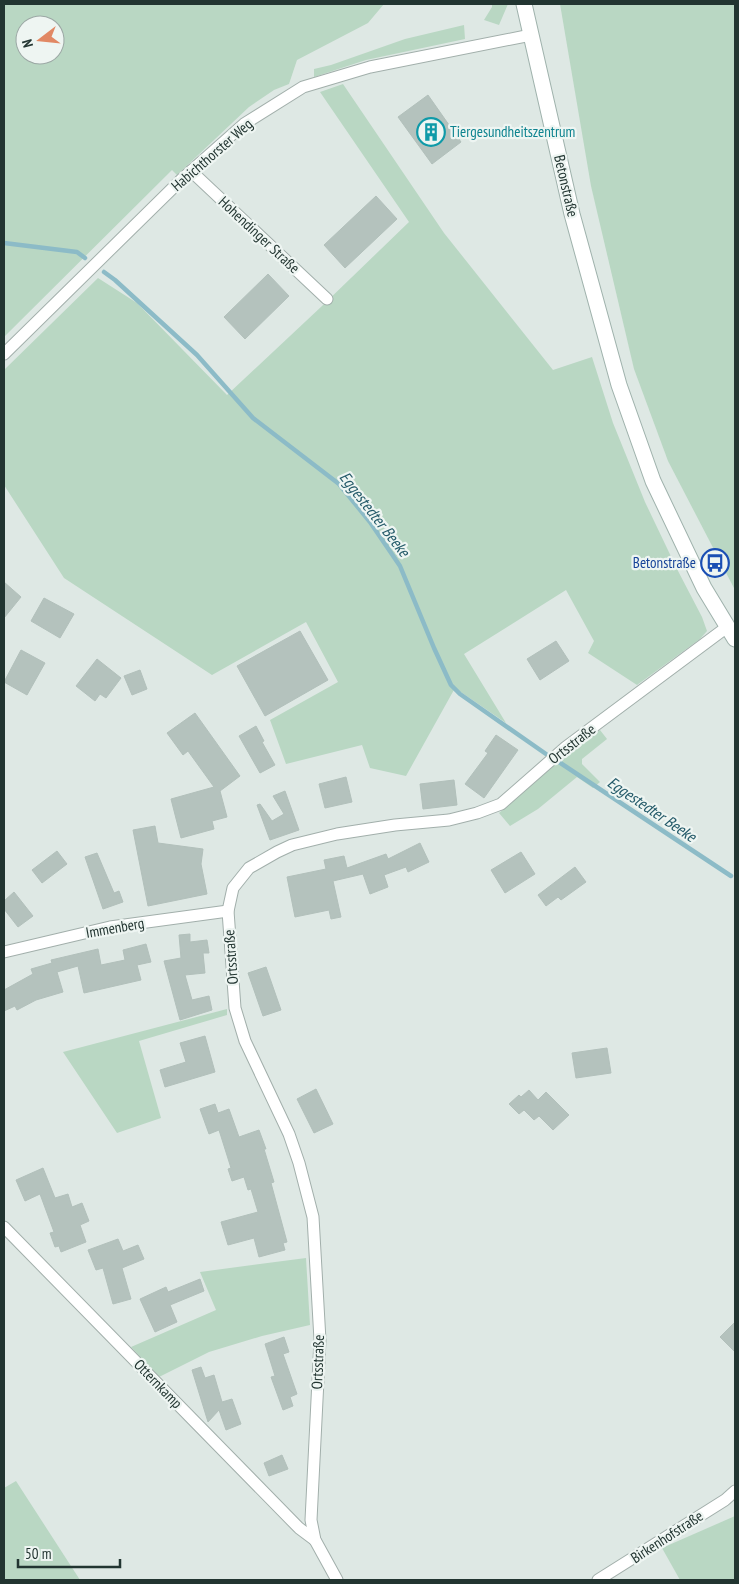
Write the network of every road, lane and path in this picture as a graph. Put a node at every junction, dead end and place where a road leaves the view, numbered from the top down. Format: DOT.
graph roads {
  1 [pos="524,4"];
  2 [pos="531,35"];
  3 [pos="191,171"];
  4 [pos="327,299"];
  5 [pos="4,354"];
  6 [pos="727,626"];
  7 [pos="735,640"];
  8 [pos="228,910"];
  9 [pos="4,952"];
  10 [pos="4,1227"];
  11 [pos="735,1491"];
  12 [pos="315,1540"];
  13 [pos="337,1580"];
  14 [pos="598,1580"];
  1 -- 2 [label="main road, Betonstraße"];
  2 -- 3 [label="street, Habichthorster Weg"];
  2 -- 6 [label="main road, Betonstraße"];
  3 -- 4 [label="street, Hohendinger Straße"];
  3 -- 5 [label="street, Habichthorster Weg"];
  6 -- 7 [label="main road, Betonstraße"];
  6 -- 8 [label="street, Ortsstraße"];
  8 -- 9 [label="street, Immenberg"];
  8 -- 12 [label="street, Ortsstraße"];
  10 -- 12 [label="street, Otternkamp"];
  11 -- 14 [label="street, Birkenhofstraße"];
  12 -- 13 [label="street, Ortsstraße"];
}
